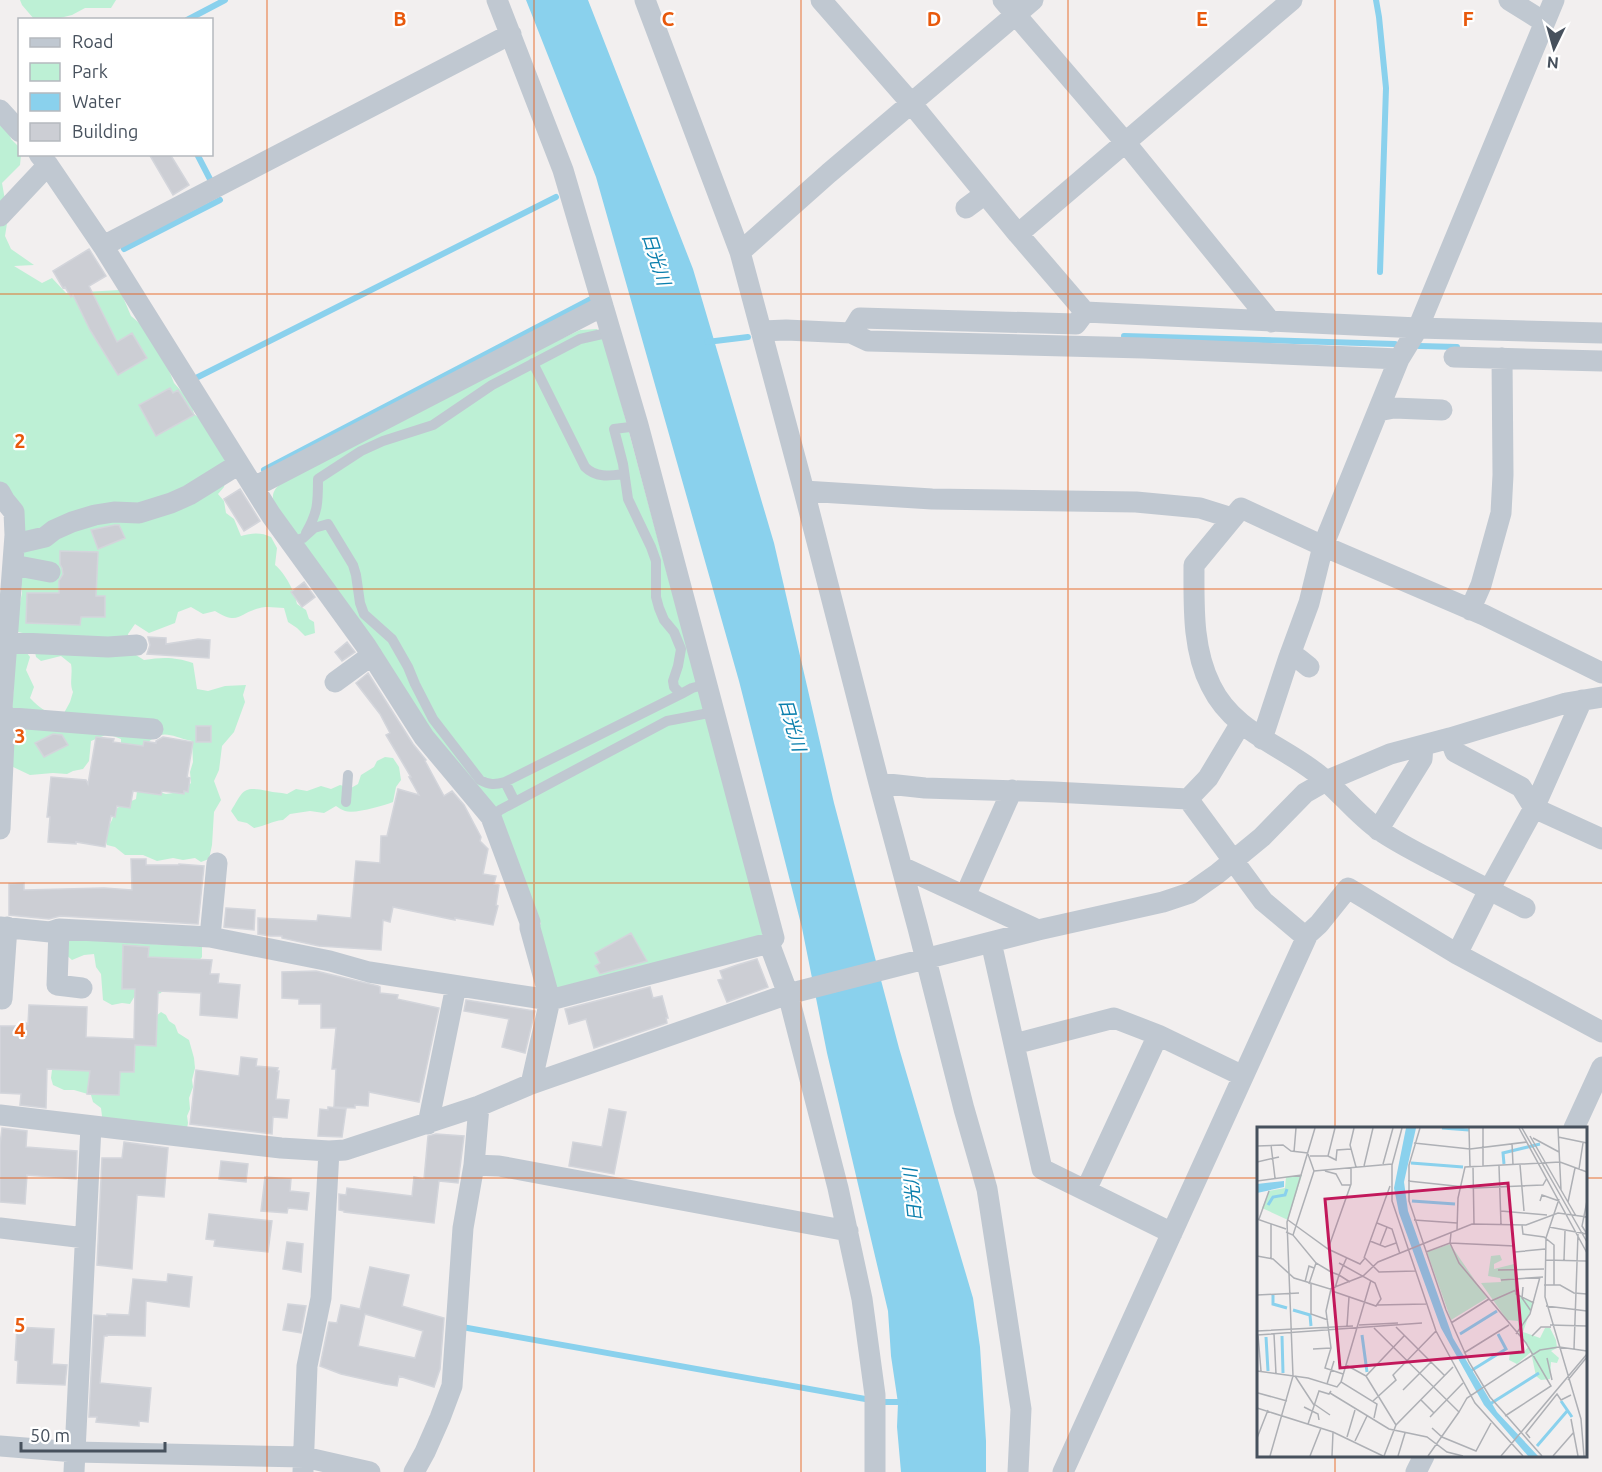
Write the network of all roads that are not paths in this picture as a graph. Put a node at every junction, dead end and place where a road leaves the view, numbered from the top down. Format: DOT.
graph roads {
  1 [pos="497,0"];
  2 [pos="645,0"];
  3 [pos="821,0"];
  4 [pos="1033,0"];
  5 [pos="1292,0"];
  6 [pos="1509,0"];
  7 [pos="1554,0"];
  8 [pos="1009,7"];
  9 [pos="1544,22"];
  10 [pos="511,34"];
  11 [pos="911,103"];
  12 [pos="0,110"];
  13 [pos="18,130"];
  14 [pos="1125,142"];
  15 [pos="43,160"];
  16 [pos="985,194"];
  17 [pos="966,208"];
  18 [pos="0,216"];
  19 [pos="1018,234"];
  20 [pos="103,246"];
  21 [pos="740,252"];
  22 [pos="603,306"];
  23 [pos="1085,312"];
  24 [pos="1271,321"];
  25 [pos="1418,328"];
  26 [pos="760,330"];
  27 [pos="611,332"];
  28 [pos="851,333"];
  29 [pos="1602,333"];
  30 [pos="1454,357"];
  31 [pos="1502,358"];
  32 [pos="1399,359"];
  33 [pos="1602,361"];
  34 [pos="533,363"];
  35 [pos="504,367"];
  36 [pos="1442,410"];
  37 [pos="1378,411"];
  38 [pos="638,426"];
  39 [pos="239,464"];
  40 [pos="624,474"];
  41 [pos="254,487"];
  42 [pos="804,491"];
  43 [pos="0,492"];
  44 [pos="1232,518"];
  45 [pos="297,540"];
  46 [pos="15,543"];
  47 [pos="1323,546"];
  48 [pos="13,565"];
  49 [pos="50,572"];
  50 [pos="1470,610"];
  51 [pos="4,642"];
  52 [pos="137,645"];
  53 [pos="1290,654"];
  54 [pos="372,655"];
  55 [pos="1309,667"];
  56 [pos="1602,673"];
  57 [pos="335,682"];
  58 [pos="706,684"];
  59 [pos="681,693"];
  60 [pos="1592,699"];
  61 [pos="714,712"];
  62 [pos="3,718"];
  63 [pos="1241,723"];
  64 [pos="153,729"];
  65 [pos="1449,738"];
  66 [pos="1262,739"];
  67 [pos="585,742"];
  68 [pos="1423,745"];
  69 [pos="594,760"];
  70 [pos="348,775"];
  71 [pos="1326,781"];
  72 [pos="505,782"];
  73 [pos="879,783"];
  74 [pos="1012,790"];
  75 [pos="1188,800"];
  76 [pos="346,801"];
  77 [pos="515,802"];
  78 [pos="1534,808"];
  79 [pos="491,818"];
  80 [pos="0,829"];
  81 [pos="1378,830"];
  82 [pos="1602,839"];
  83 [pos="1233,861"];
  84 [pos="217,863"];
  85 [pos="902,867"];
  86 [pos="1489,890"];
  87 [pos="965,896"];
  88 [pos="1524,908"];
  89 [pos="3,927"];
  90 [pos="59,929"];
  91 [pos="1038,930"];
  92 [pos="1308,934"];
  93 [pos="210,937"];
  94 [pos="991,942"];
  95 [pos="769,943"];
  96 [pos="1457,954"];
  97 [pos="926,959"];
  98 [pos="456,986"];
  99 [pos="82,988"];
  100 [pos="788,994"];
  101 [pos="2,999"];
  102 [pos="550,1000"];
  103 [pos="1602,1032"];
  104 [pos="1158,1035"];
  105 [pos="1014,1044"];
  106 [pos="1602,1067"];
  107 [pos="1243,1076"];
  108 [pos="531,1084"];
  109 [pos="479,1106"];
  110 [pos="0,1114"];
  111 [pos="428,1124"];
  112 [pos="91,1126"];
  113 [pos="1574,1127"];
  114 [pos="329,1151"];
  115 [pos="474,1165"];
  116 [pos="1086,1190"];
  117 [pos="0,1228"];
  118 [pos="848,1231"];
  119 [pos="1172,1233"];
  120 [pos="85,1238"];
  121 [pos="0,1446"];
  122 [pos="1423,1457"];
  123 [pos="74,1462"];
  124 [pos="304,1464"];
  125 [pos="370,1472"];
  126 [pos="414,1472"];
  127 [pos="875,1472"];
  128 [pos="1018,1472"];
  129 [pos="1063,1472"];
  130 [pos="1416,1472"];
  1 -- 10 [label="street"];
  2 -- 21 [label="street"];
  3 -- 11 [label="street"];
  4 -- 8 [label="street"];
  5 -- 14 [label="street"];
  6 -- 9 [label="street"];
  7 -- 9 [label="street"];
  8 -- 11 [label="street"];
  8 -- 14 [label="street"];
  9 -- 25 [label="street"];
  10 -- 20 [label="street"];
  10 -- 22 [label="street"];
  11 -- 16 [label="street"];
  11 -- 21 [label="street"];
  12 -- 13 [label="street"];
  14 -- 19 [label="street"];
  14 -- 24 [label="street"];
  15 -- 18 [label="street"];
  15 -- 20 [label="street"];
  16 -- 17 [label="street"];
  16 -- 19 [label="street"];
  19 -- 23 [label="street"];
  20 -- 39 [label="street"];
  21 -- 26 [label="street"];
  22 -- 27 [label="street"];
  22 -- 35 [label="street"];
  23 -- 24 [label="street"];
  23 -- 28 [label="street"];
  24 -- 25 [label="street"];
  25 -- 29 [label="street"];
  25 -- 32 [label="street"];
  26 -- 28 [label="street"];
  26 -- 42 [label="street"];
  27 -- 34 [label="lane"];
  27 -- 38 [label="street"];
  28 -- 32 [label="street"];
  30 -- 31 [label="street"];
  31 -- 33 [label="street"];
  31 -- 50 [label="street"];
  32 -- 37 [label="street"];
  34 -- 35 [label="lane"];
  34 -- 40 [label="lane"];
  35 -- 41 [label="street"];
  35 -- 45 [label="lane"];
  36 -- 37 [label="street"];
  37 -- 47 [label="street"];
  38 -- 40 [label="lane"];
  38 -- 58 [label="street"];
  39 -- 41 [label="street"];
  39 -- 46 [label="street"];
  40 -- 59 [label="lane"];
  41 -- 45 [label="street"];
  42 -- 44 [label="street"];
  42 -- 73 [label="street"];
  43 -- 46 [label="street"];
  44 -- 47 [label="street"];
  44 -- 63 [label="street"];
  45 -- 54 [label="street"];
  45 -- 72 [label="lane"];
  46 -- 48 [label="street"];
  47 -- 50 [label="street"];
  47 -- 53 [label="street"];
  48 -- 49 [label="street"];
  48 -- 51 [label="street"];
  50 -- 56 [label="street"];
  51 -- 52 [label="street"];
  51 -- 62 [label="street"];
  53 -- 55 [label="street"];
  53 -- 66 [label="street"];
  54 -- 57 [label="street"];
  54 -- 79 [label="street"];
  58 -- 59 [label="lane"];
  58 -- 61 [label="street"];
  59 -- 67 [label="lane"];
  60 -- 65 [label="street"];
  60 -- 78 [label="street"];
  61 -- 69 [label="lane"];
  61 -- 95 [label="street"];
  62 -- 64 [label="street"];
  62 -- 80 [label="street"];
  63 -- 66 [label="street"];
  63 -- 75 [label="street"];
  65 -- 68 [label="street"];
  65 -- 78 [label="street"];
  66 -- 71 [label="street"];
  67 -- 69 [label="lane"];
  67 -- 72 [label="lane"];
  68 -- 71 [label="street"];
  68 -- 81 [label="street"];
  69 -- 77 [label="lane"];
  70 -- 76 [label="lane"];
  71 -- 81 [label="street"];
  71 -- 83 [label="street"];
  72 -- 77 [label="lane"];
  73 -- 74 [label="street"];
  73 -- 85 [label="street"];
  74 -- 75 [label="street"];
  74 -- 87 [label="street"];
  75 -- 83 [label="street"];
  77 -- 79 [label="lane"];
  78 -- 82 [label="street"];
  78 -- 86 [label="street"];
  79 -- 102 [label="street"];
  81 -- 86 [label="street"];
  83 -- 91 [label="street"];
  83 -- 92 [label="street"];
  84 -- 93 [label="street"];
  85 -- 87 [label="street"];
  85 -- 97 [label="street"];
  86 -- 88 [label="street"];
  86 -- 96 [label="street"];
  87 -- 91 [label="street"];
  89 -- 90 [label="street"];
  89 -- 101 [label="street"];
  90 -- 93 [label="street"];
  90 -- 99 [label="street"];
  91 -- 94 [label="street"];
  92 -- 96 [label="street"];
  92 -- 107 [label="street"];
  93 -- 98 [label="street"];
  94 -- 97 [label="street"];
  94 -- 105 [label="street"];
  95 -- 100 [label="street"];
  95 -- 102 [label="street"];
  96 -- 103 [label="street"];
  97 -- 100 [label="street"];
  97 -- 128 [label="street"];
  98 -- 102 [label="street"];
  98 -- 111 [label="street"];
  100 -- 108 [label="street"];
  100 -- 118 [label="street"];
  102 -- 108 [label="street"];
  104 -- 105 [label="street"];
  104 -- 107 [label="street"];
  104 -- 116 [label="street"];
  105 -- 116 [label="street"];
  106 -- 113 [label="street"];
  107 -- 119 [label="street"];
  108 -- 109 [label="street"];
  109 -- 111 [label="street"];
  109 -- 115 [label="street"];
  110 -- 112 [label="street"];
  111 -- 114 [label="street"];
  112 -- 114 [label="street"];
  112 -- 120 [label="street"];
  114 -- 124 [label="street"];
  115 -- 118 [label="street"];
  115 -- 126 [label="street"];
  116 -- 119 [label="street"];
  117 -- 120 [label="street"];
  118 -- 127 [label="street"];
  119 -- 129 [label="street"];
  120 -- 123 [label="street"];
  121 -- 123 [label="street"];
  122 -- 130 [label="street"];
  123 -- 124 [label="street"];
  124 -- 125 [label="street"];
}
